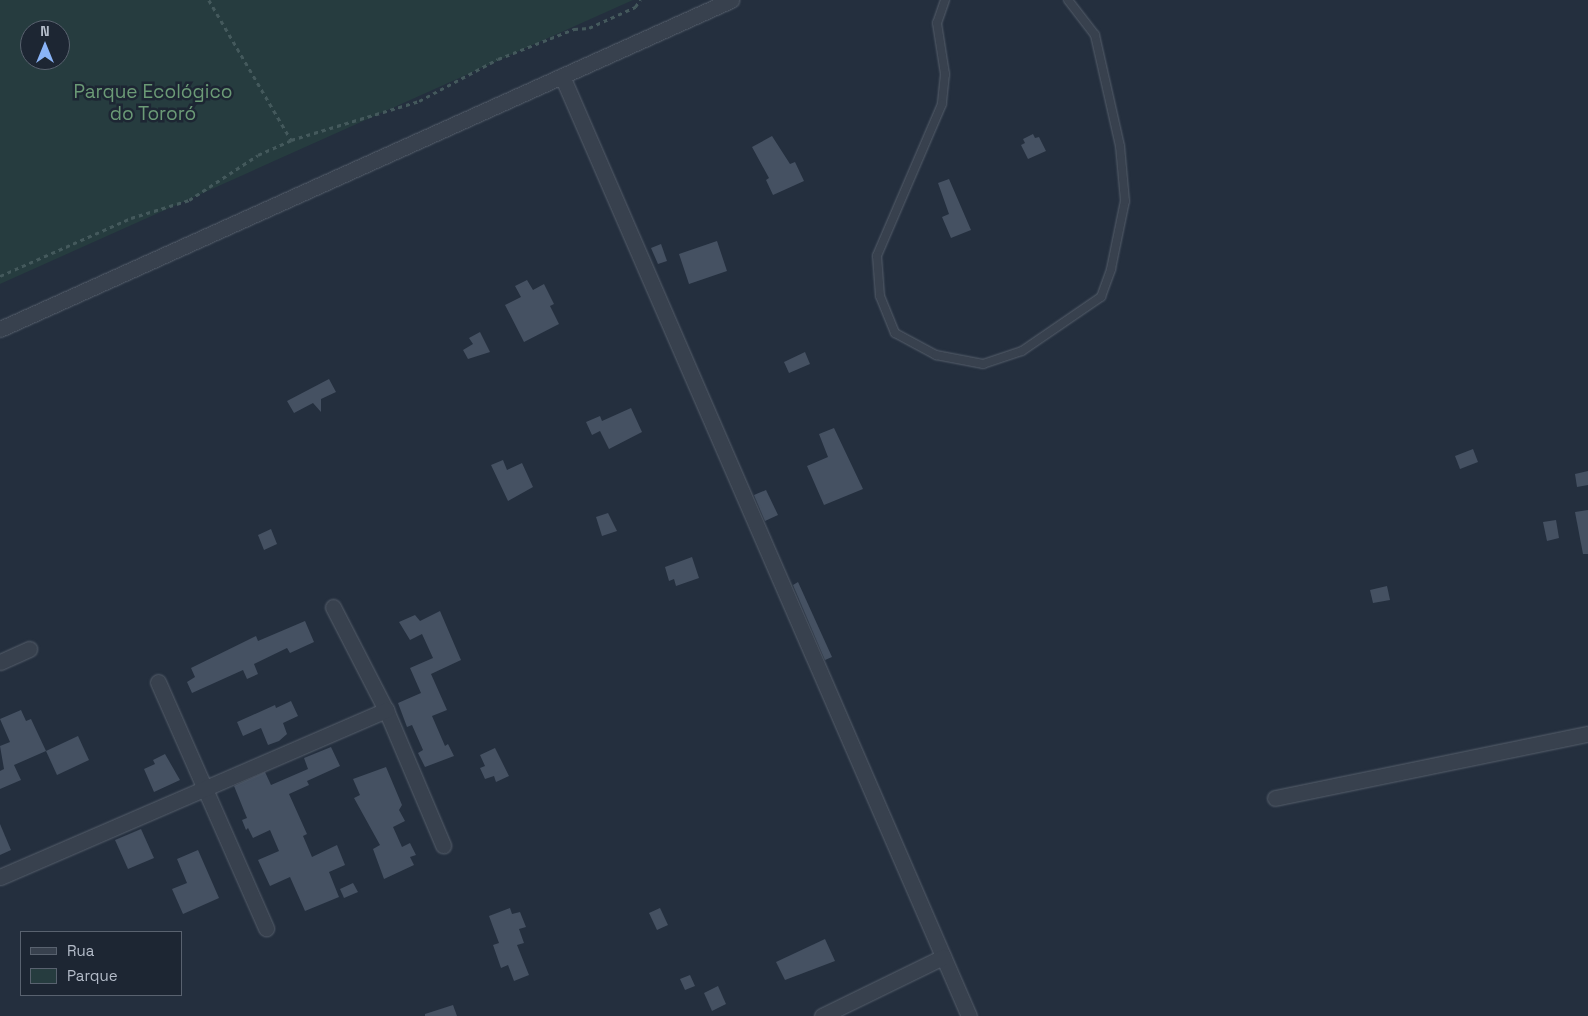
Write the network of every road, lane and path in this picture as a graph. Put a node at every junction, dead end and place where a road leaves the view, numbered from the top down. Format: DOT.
graph roads {
  1 [pos="209,0"];
  2 [pos="640,0"];
  3 [pos="732,0"];
  4 [pos="945,0"];
  5 [pos="1068,0"];
  6 [pos="562,76"];
  7 [pos="291,140"];
  8 [pos="0,276"];
  9 [pos="0,329"];
  10 [pos="333,607"];
  11 [pos="29,649"];
  12 [pos="0,662"];
  13 [pos="158,682"];
  14 [pos="386,710"];
  15 [pos="1588,734"];
  16 [pos="204,789"];
  17 [pos="1275,798"];
  18 [pos="442,845"];
  19 [pos="0,877"];
  20 [pos="266,928"];
  21 [pos="942,957"];
  22 [pos="822,1016"];
  23 [pos="969,1016"];
  1 -- 7 [label="path"];
  2 -- 7 [label="path"];
  3 -- 6 [label="street"];
  4 -- 5 [label="lane"];
  6 -- 9 [label="street"];
  6 -- 21 [label="street"];
  7 -- 8 [label="path"];
  10 -- 14 [label="street"];
  11 -- 12 [label="street"];
  13 -- 16 [label="street"];
  14 -- 16 [label="street"];
  14 -- 18 [label="street"];
  15 -- 17 [label="street"];
  16 -- 19 [label="street"];
  16 -- 20 [label="street"];
  21 -- 22 [label="street"];
  21 -- 23 [label="street"];
}
